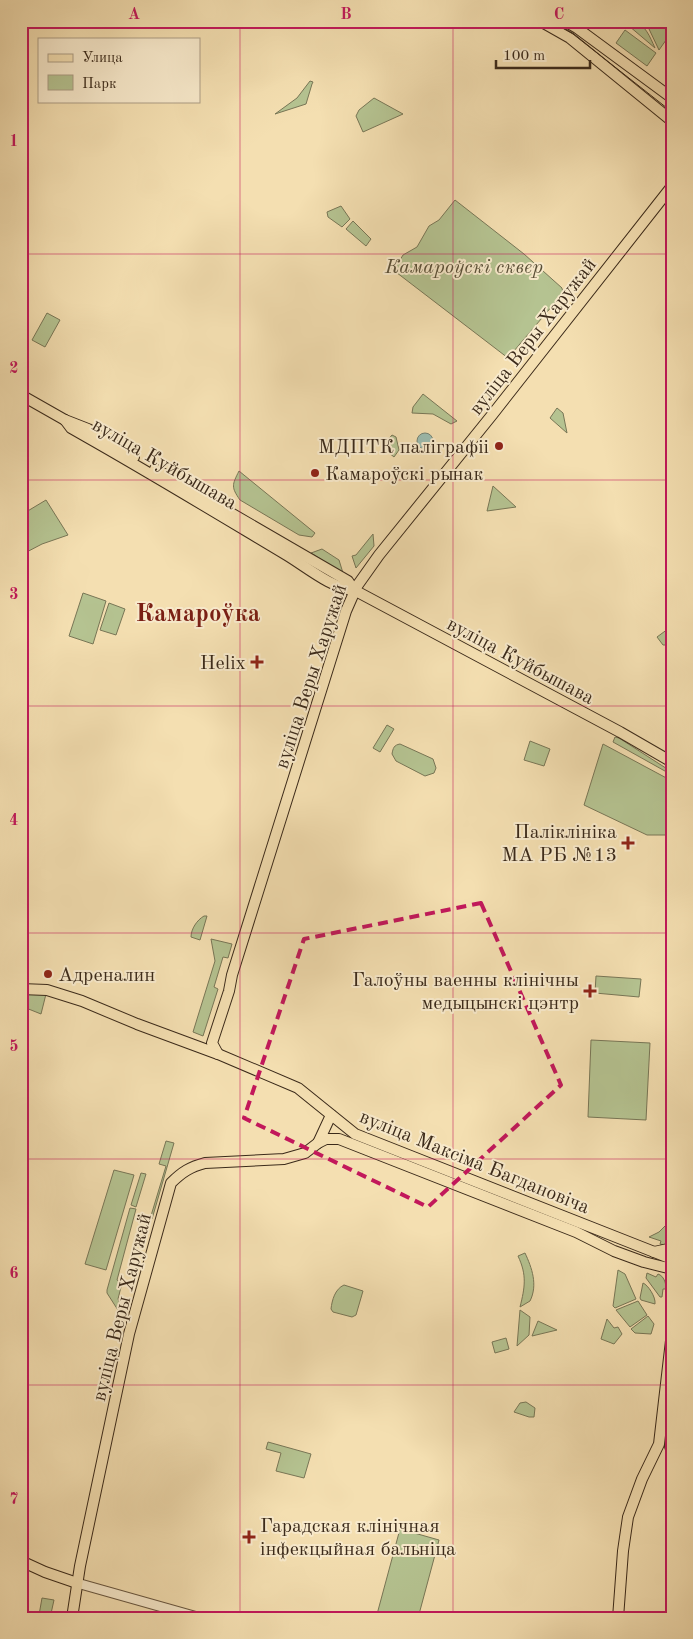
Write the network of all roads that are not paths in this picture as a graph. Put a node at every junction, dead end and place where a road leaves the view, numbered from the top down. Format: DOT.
graph roads {
  1 [pos="540,21"];
  2 [pos="566,21"];
  3 [pos="580,24"];
  4 [pos="570,38"];
  5 [pos="672,98"];
  6 [pos="672,122"];
  7 [pos="672,186"];
  8 [pos="21,395"];
  9 [pos="354,590"];
  10 [pos="672,762"];
  11 [pos="232,975"];
  12 [pos="21,989"];
  13 [pos="200,1047"];
  14 [pos="218,1054"];
  15 [pos="332,1115"];
  16 [pos="340,1139"];
  17 [pos="318,1143"];
  18 [pos="501,1192"];
  19 [pos="498,1203"];
  20 [pos="672,1245"];
  21 [pos="654,1252"];
  22 [pos="672,1259"];
  23 [pos="672,1269"];
  24 [pos="672,1332"];
  25 [pos="671,1435"];
  26 [pos="659,1440"];
  27 [pos="672,1452"];
  28 [pos="21,1561"];
  29 [pos="77,1583"];
  30 [pos="72,1618"];
  31 [pos="201,1618"];
  32 [pos="618,1618"];
  1 -- 4 [label="main road"];
  2 -- 3 [label="main road"];
  3 -- 4 [label="main road"];
  3 -- 5 [label="main road"];
  4 -- 6 [label="main road"];
  7 -- 9 [label="main road, вуліца Веры Харужай"];
  8 -- 9 [label="main road, вуліца Куйбышава"];
  9 -- 10 [label="main road, вуліца Куйбышава"];
  9 -- 11 [label="main road, вуліца Веры Харужай"];
  11 -- 13 [label="main road, вуліца Веры Харужай"];
  11 -- 14 [label="main road, вуліца Веры Харужай"];
  12 -- 13 [label="main road, вуліца Максіма Багдановіча"];
  13 -- 14 [label="main road, вуліца Максіма Багдановіча"];
  14 -- 15 [label="main road, вуліца Максіма Багдановіча"];
  15 -- 17 [label="main road"];
  15 -- 18 [label="main road, вуліца Максіма Багдановіча"];
  16 -- 17 [label="main road, вуліца Веры Харужай"];
  16 -- 19 [label="main road, вуліца Максіма Багдановіча"];
  17 -- 29 [label="main road, вуліца Веры Харужай"];
  18 -- 19 [label="main road"];
  18 -- 21 [label="main road, вуліца Максіма Багдановіча"];
  19 -- 23 [label="main road, вуліца Максіма Багдановіча"];
  20 -- 21 [label="main road"];
  21 -- 22 [label="main road, вуліца Максіма Багдановіча"];
  24 -- 26 [label="main road"];
  25 -- 26 [label="main road"];
  25 -- 27 [label="main road"];
  26 -- 32 [label="main road"];
  28 -- 29 [label="main road"];
  29 -- 30 [label="main road, вуліца Веры Харужай"];
  29 -- 31 [label="street"];
}
